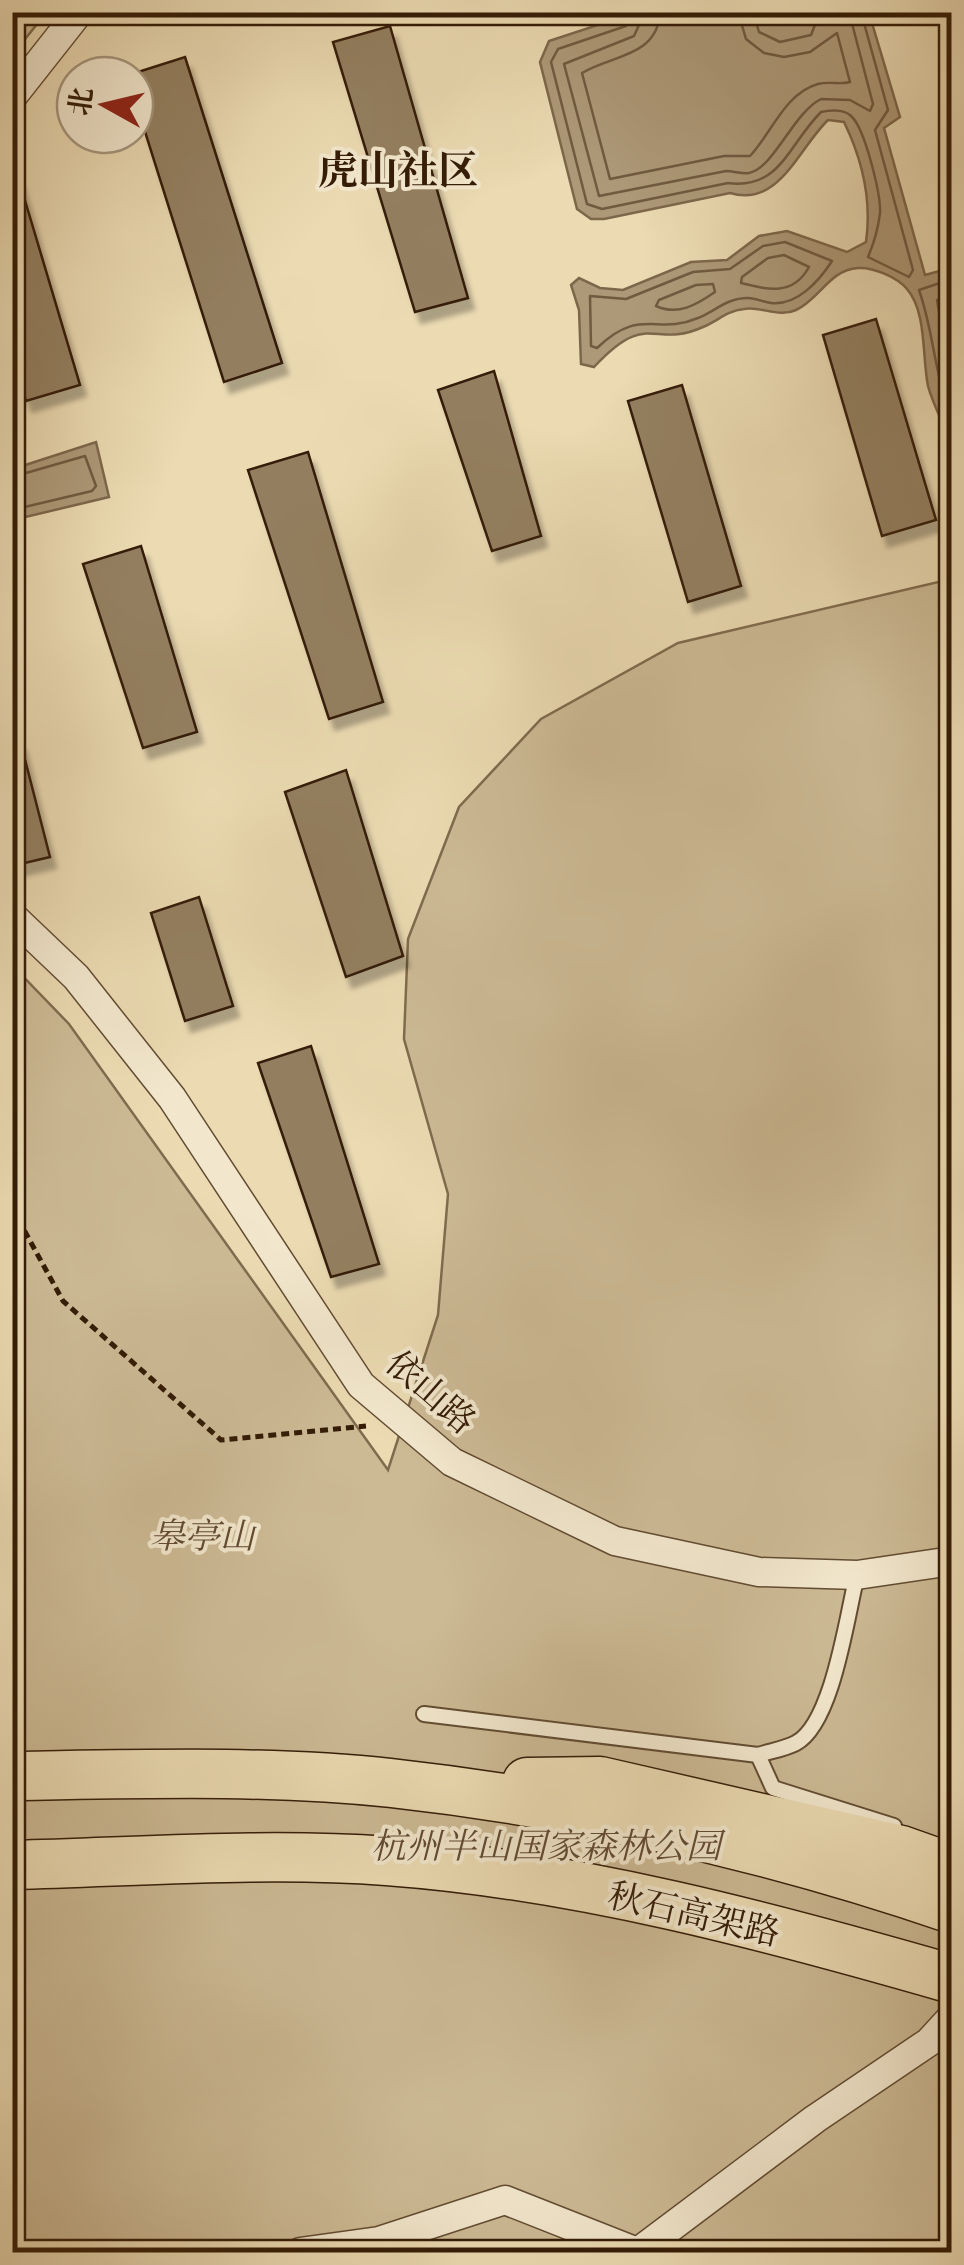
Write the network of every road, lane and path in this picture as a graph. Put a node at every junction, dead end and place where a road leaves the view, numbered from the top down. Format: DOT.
graph roads {
  1 [pos="79,12"];
  2 [pos="12,97"];
  3 [pos="12,916"];
  4 [pos="12,1208"];
  5 [pos="404,1422"];
  6 [pos="952,1561"];
  7 [pos="856,1575"];
  8 [pos="424,1714"];
  9 [pos="758,1754"];
  10 [pos="20,1776"];
  11 [pos="388,1783"];
  12 [pos="906,1830"];
  13 [pos="14,1865"];
  14 [pos="952,1868"];
  15 [pos="507,1874"];
  16 [pos="952,1909"];
  17 [pos="952,1979"];
  18 [pos="952,2014"];
  19 [pos="389,2247"];
  20 [pos="300,2252"];
  21 [pos="638,2252"];
  1 -- 2 [label="street"];
  3 -- 5 [label="street, 依山路"];
  4 -- 5 [label="path"];
  5 -- 7 [label="street, 依山路"];
  6 -- 7 [label="street, 依山路"];
  7 -- 9 [label="lane"];
  8 -- 9 [label="lane"];
  9 -- 12 [label="lane"];
  10 -- 11 [label="highway, 秋石高架路"];
  11 -- 14 [label="highway"];
  11 -- 16 [label="highway, 秋石高架路"];
  13 -- 15 [label="highway, 秋石高架路"];
  15 -- 17 [label="highway, 秋石高架路"];
  15 -- 18 [label="highway"];
  18 -- 21 [label="street"];
  19 -- 20 [label="street"];
  19 -- 21 [label="street"];
}
